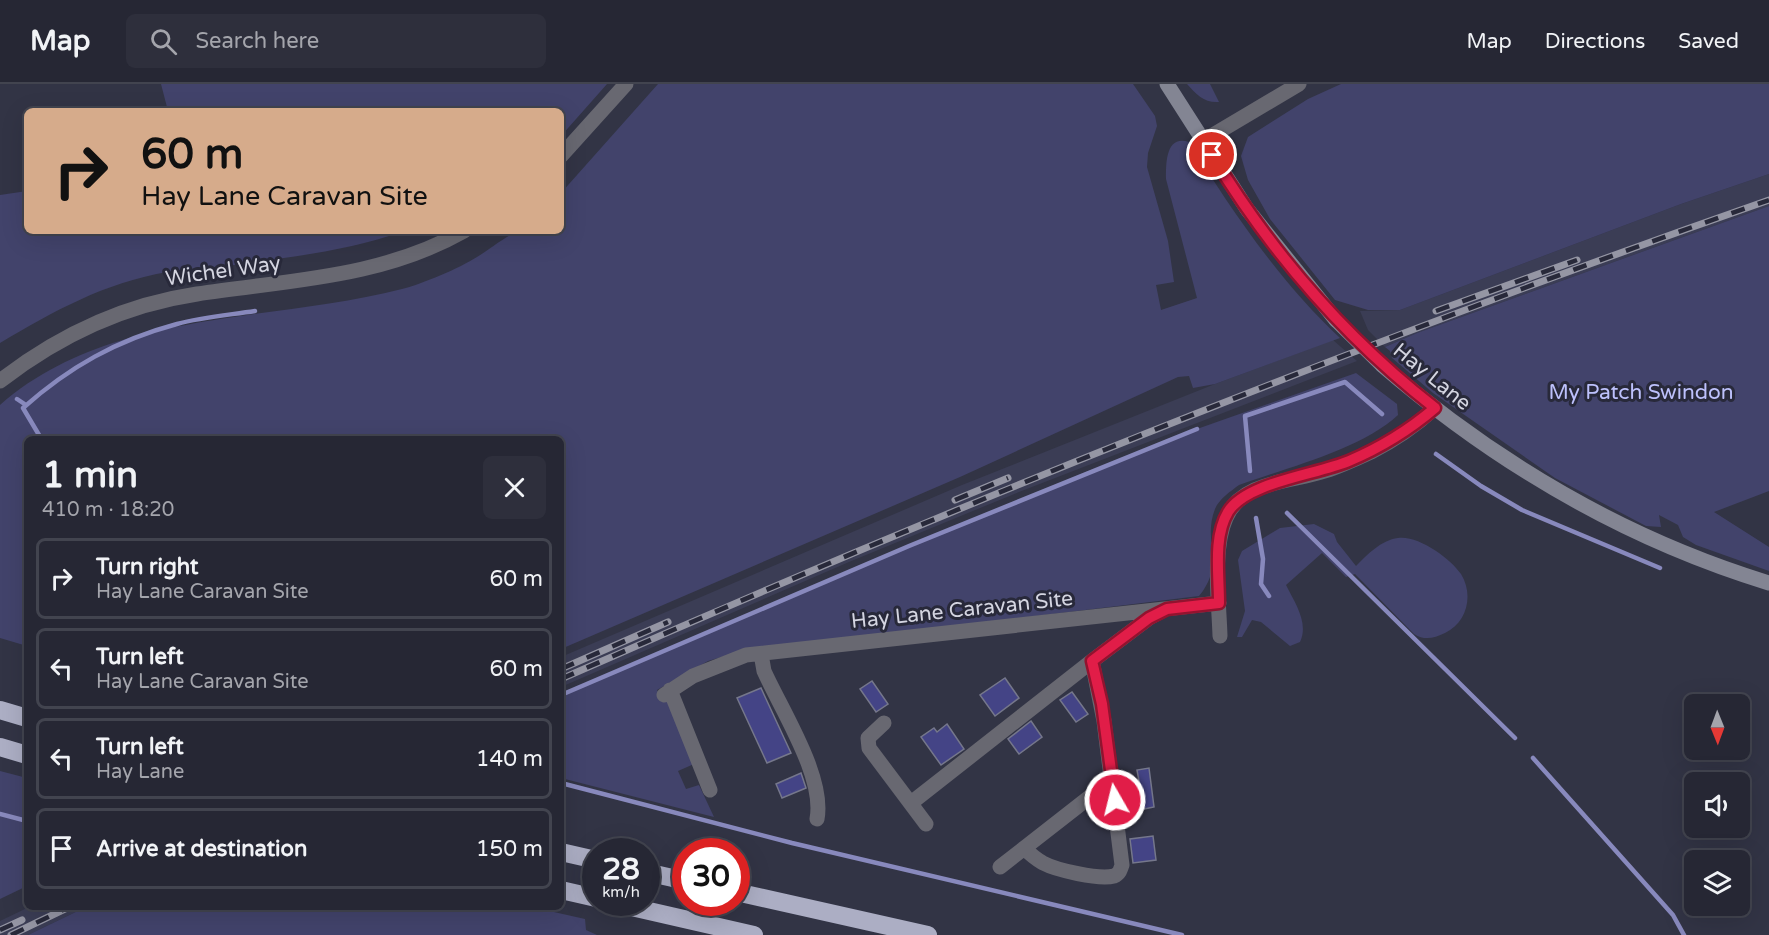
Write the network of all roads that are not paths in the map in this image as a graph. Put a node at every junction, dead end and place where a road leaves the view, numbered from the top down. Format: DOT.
graph roads {
  1 [pos="627,84"];
  2 [pos="1167,84"];
  3 [pos="1299,84"];
  4 [pos="1203,141"];
  5 [pos="564,153"];
  6 [pos="458,234"];
  7 [pos="0,381"];
  8 [pos="1435,408"];
  9 [pos="1769,583"];
  10 [pos="1219,603"];
  11 [pos="1167,609"];
  12 [pos="1220,636"];
  13 [pos="761,654"];
  14 [pos="1092,661"];
  15 [pos="0,711"];
  16 [pos="24,717"];
  17 [pos="884,723"];
  18 [pos="0,747"];
  19 [pos="24,754"];
  20 [pos="1112,783"];
  21 [pos="710,790"];
  22 [pos="911,803"];
  23 [pos="817,819"];
  24 [pos="926,824"];
  25 [pos="1024,848"];
  26 [pos="564,853"];
  27 [pos="582,857"];
  28 [pos="1000,867"];
  29 [pos="564,891"];
  30 [pos="582,895"];
  31 [pos="750,895"];
  32 [pos="660,914"];
  33 [pos="754,935"];
  34 [pos="928,935"];
  1 -- 5 [label="street"];
  2 -- 4 [label="main road, Hay Lane"];
  3 -- 4 [label="street"];
  4 -- 8 [label="main road, Hay Lane, bridge"];
  6 -- 7 [label="street, Wichel Way"];
  8 -- 9 [label="main road, Hay Lane"];
  8 -- 10 [label="street"];
  10 -- 11 [label="street, Hay Lane Caravan Site"];
  10 -- 12 [label="street"];
  11 -- 13 [label="street, Hay Lane Caravan Site"];
  11 -- 14 [label="street, Hay Lane Caravan Site"];
  13 -- 21 [label="street, Hay Lane Caravan Site"];
  13 -- 23 [label="street"];
  14 -- 20 [label="street"];
  14 -- 22 [label="street, Hay Lane Caravan Site"];
  15 -- 16 [label="highway"];
  17 -- 22 [label="street"];
  18 -- 19 [label="highway"];
  20 -- 25 [label="street"];
  20 -- 25 [label="street"];
  22 -- 24 [label="street"];
  25 -- 28 [label="street"];
  26 -- 27 [label="highway"];
  29 -- 30 [label="highway"];
  31 -- 34 [label="highway"];
  32 -- 33 [label="highway"];
}
